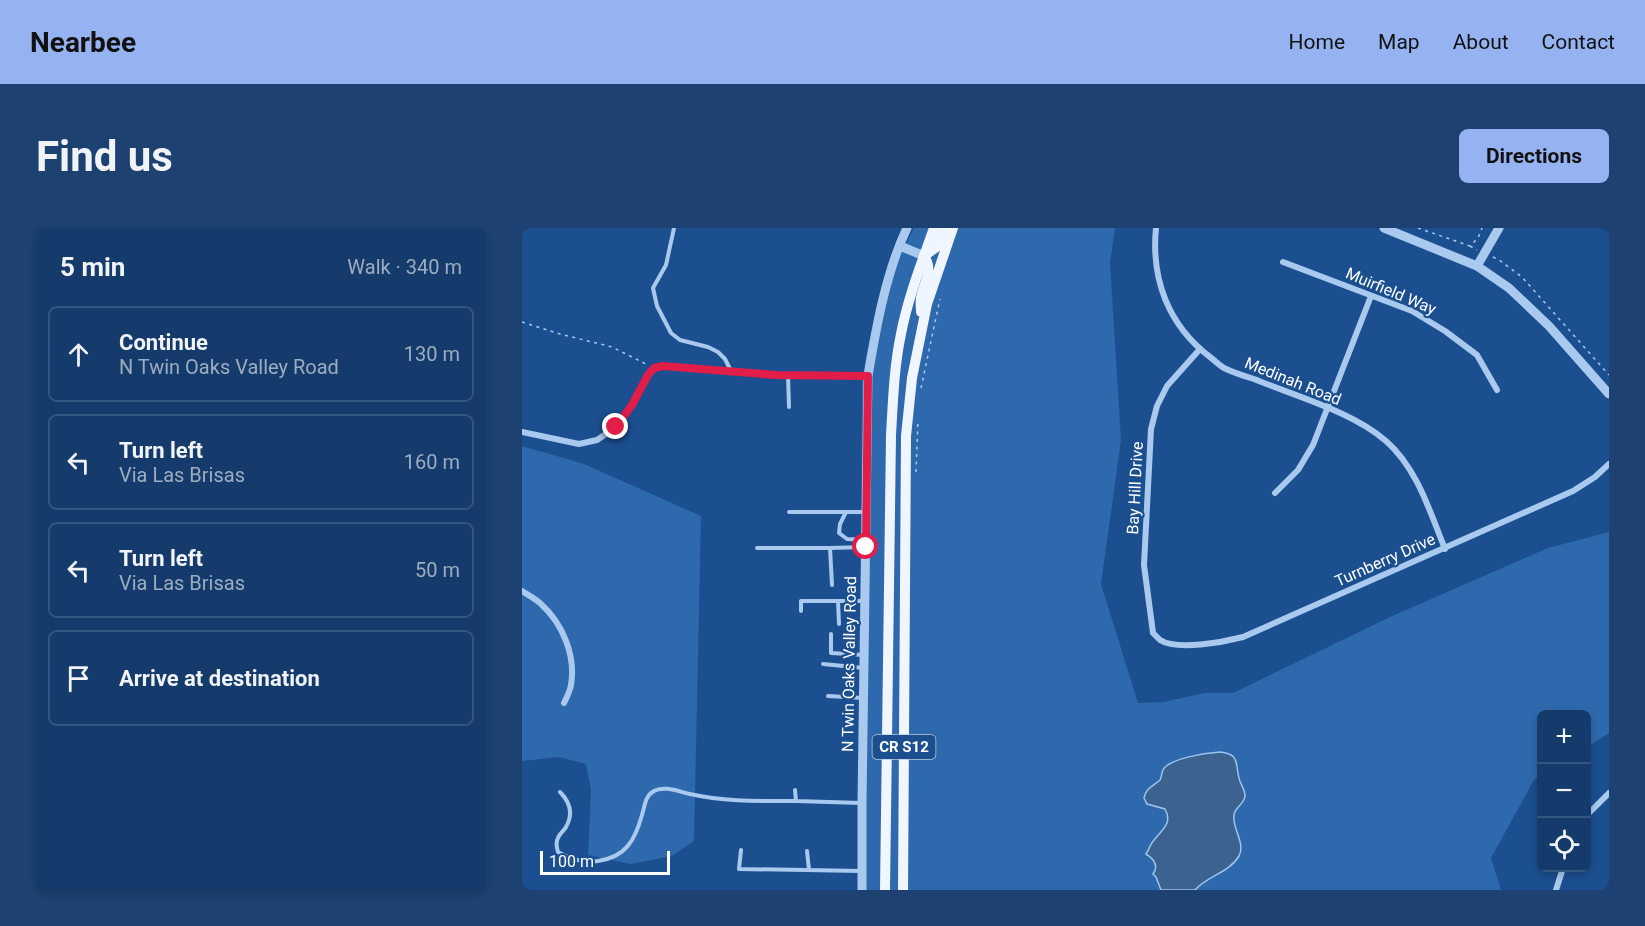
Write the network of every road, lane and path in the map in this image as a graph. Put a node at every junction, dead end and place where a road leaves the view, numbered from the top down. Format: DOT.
graph roads {
  1 [pos="674,228"];
  2 [pos="907,228"];
  3 [pos="934,228"];
  4 [pos="945,228"];
  5 [pos="953,228"];
  6 [pos="1156,228"];
  7 [pos="1384,228"];
  8 [pos="1418,228"];
  9 [pos="1482,228"];
  10 [pos="1498,228"];
  11 [pos="900,246"];
  12 [pos="1470,246"];
  13 [pos="1484,253"];
  14 [pos="924,256"];
  15 [pos="1283,262"];
  16 [pos="1477,266"];
  17 [pos="941,293"];
  18 [pos="1371,296"];
  19 [pos="522,322"];
  20 [pos="922,327"];
  21 [pos="1200,349"];
  22 [pos="654,368"];
  23 [pos="731,371"];
  24 [pos="788,375"];
  25 [pos="1609,375"];
  26 [pos="868,376"];
  27 [pos="1497,390"];
  28 [pos="921,391"];
  29 [pos="1609,394"];
  30 [pos="789,407"];
  31 [pos="1328,408"];
  32 [pos="918,414"];
  33 [pos="522,432"];
  34 [pos="1609,464"];
  35 [pos="916,472"];
  36 [pos="1275,493"];
  37 [pos="789,512"];
  38 [pos="846,512"];
  39 [pos="866,512"];
  40 [pos="866,543"];
  41 [pos="757,548"];
  42 [pos="830,548"];
  43 [pos="1445,549"];
  44 [pos="832,585"];
  45 [pos="522,591"];
  46 [pos="838,600"];
  47 [pos="865,601"];
  48 [pos="801,611"];
  49 [pos="839,624"];
  50 [pos="831,634"];
  51 [pos="1160,640"];
  52 [pos="865,655"];
  53 [pos="823,664"];
  54 [pos="865,668"];
  55 [pos="828,696"];
  56 [pos="864,698"];
  57 [pos="564,703"];
  58 [pos="795,790"];
  59 [pos="560,792"];
  60 [pos="1609,793"];
  61 [pos="796,801"];
  62 [pos="862,803"];
  63 [pos="1591,812"];
  64 [pos="741,850"];
  65 [pos="807,851"];
  66 [pos="808,870"];
  67 [pos="862,872"];
  68 [pos="1561,872"];
  69 [pos="862,890"];
  70 [pos="885,890"];
  71 [pos="903,890"];
  72 [pos="1556,890"];
  1 -- 23 [label="lane"];
  2 -- 11 [label="street, N Twin Oaks Valley Road"];
  3 -- 14 [label="main road, CR S12"];
  4 -- 14 [label="main road"];
  5 -- 20 [label="main road, CR S12"];
  6 -- 21 [label="street, Medinah Road"];
  7 -- 16 [label="street"];
  8 -- 12 [label="path"];
  9 -- 12 [label="path"];
  10 -- 13 [label="street"];
  11 -- 14 [label="street"];
  11 -- 26 [label="street, N Twin Oaks Valley Road"];
  12 -- 13 [label="path"];
  13 -- 16 [label="street"];
  13 -- 25 [label="path"];
  14 -- 20 [label="main road"];
  14 -- 70 [label="main road, CR S12"];
  15 -- 18 [label="street, Muirfield Way"];
  16 -- 29 [label="street"];
  17 -- 28 [label="path"];
  18 -- 27 [label="street, Muirfield Way"];
  18 -- 31 [label="street"];
  19 -- 22 [label="path"];
  20 -- 71 [label="main road, CR S12"];
  21 -- 31 [label="street, Medinah Road"];
  21 -- 51 [label="street, Bay Hill Drive"];
  22 -- 23 [label="street"];
  22 -- 33 [label="street"];
  23 -- 24 [label="street"];
  24 -- 26 [label="street"];
  24 -- 30 [label="lane"];
  26 -- 39 [label="street, N Twin Oaks Valley Road"];
  31 -- 36 [label="street"];
  31 -- 43 [label="street, Medinah Road"];
  32 -- 35 [label="path"];
  34 -- 43 [label="street, Turnberry Drive"];
  37 -- 38 [label="lane"];
  38 -- 39 [label="lane"];
  38 -- 40 [label="lane"];
  39 -- 40 [label="street, N Twin Oaks Valley Road"];
  40 -- 42 [label="lane"];
  40 -- 47 [label="street, N Twin Oaks Valley Road"];
  41 -- 42 [label="lane"];
  42 -- 44 [label="lane"];
  43 -- 51 [label="street, Turnberry Drive"];
  45 -- 57 [label="street"];
  46 -- 47 [label="lane"];
  46 -- 48 [label="lane"];
  46 -- 49 [label="lane"];
  47 -- 52 [label="street, N Twin Oaks Valley Road"];
  50 -- 52 [label="lane"];
  52 -- 54 [label="street, N Twin Oaks Valley Road"];
  53 -- 54 [label="lane"];
  54 -- 56 [label="street, N Twin Oaks Valley Road"];
  55 -- 56 [label="lane"];
  56 -- 62 [label="street, N Twin Oaks Valley Road"];
  58 -- 61 [label="lane"];
  59 -- 61 [label="lane"];
  60 -- 63 [label="street"];
  61 -- 62 [label="lane"];
  62 -- 67 [label="street, N Twin Oaks Valley Road"];
  64 -- 66 [label="lane"];
  65 -- 66 [label="lane"];
  66 -- 67 [label="lane"];
  67 -- 69 [label="street, N Twin Oaks Valley Road"];
  68 -- 72 [label="street"];
}
